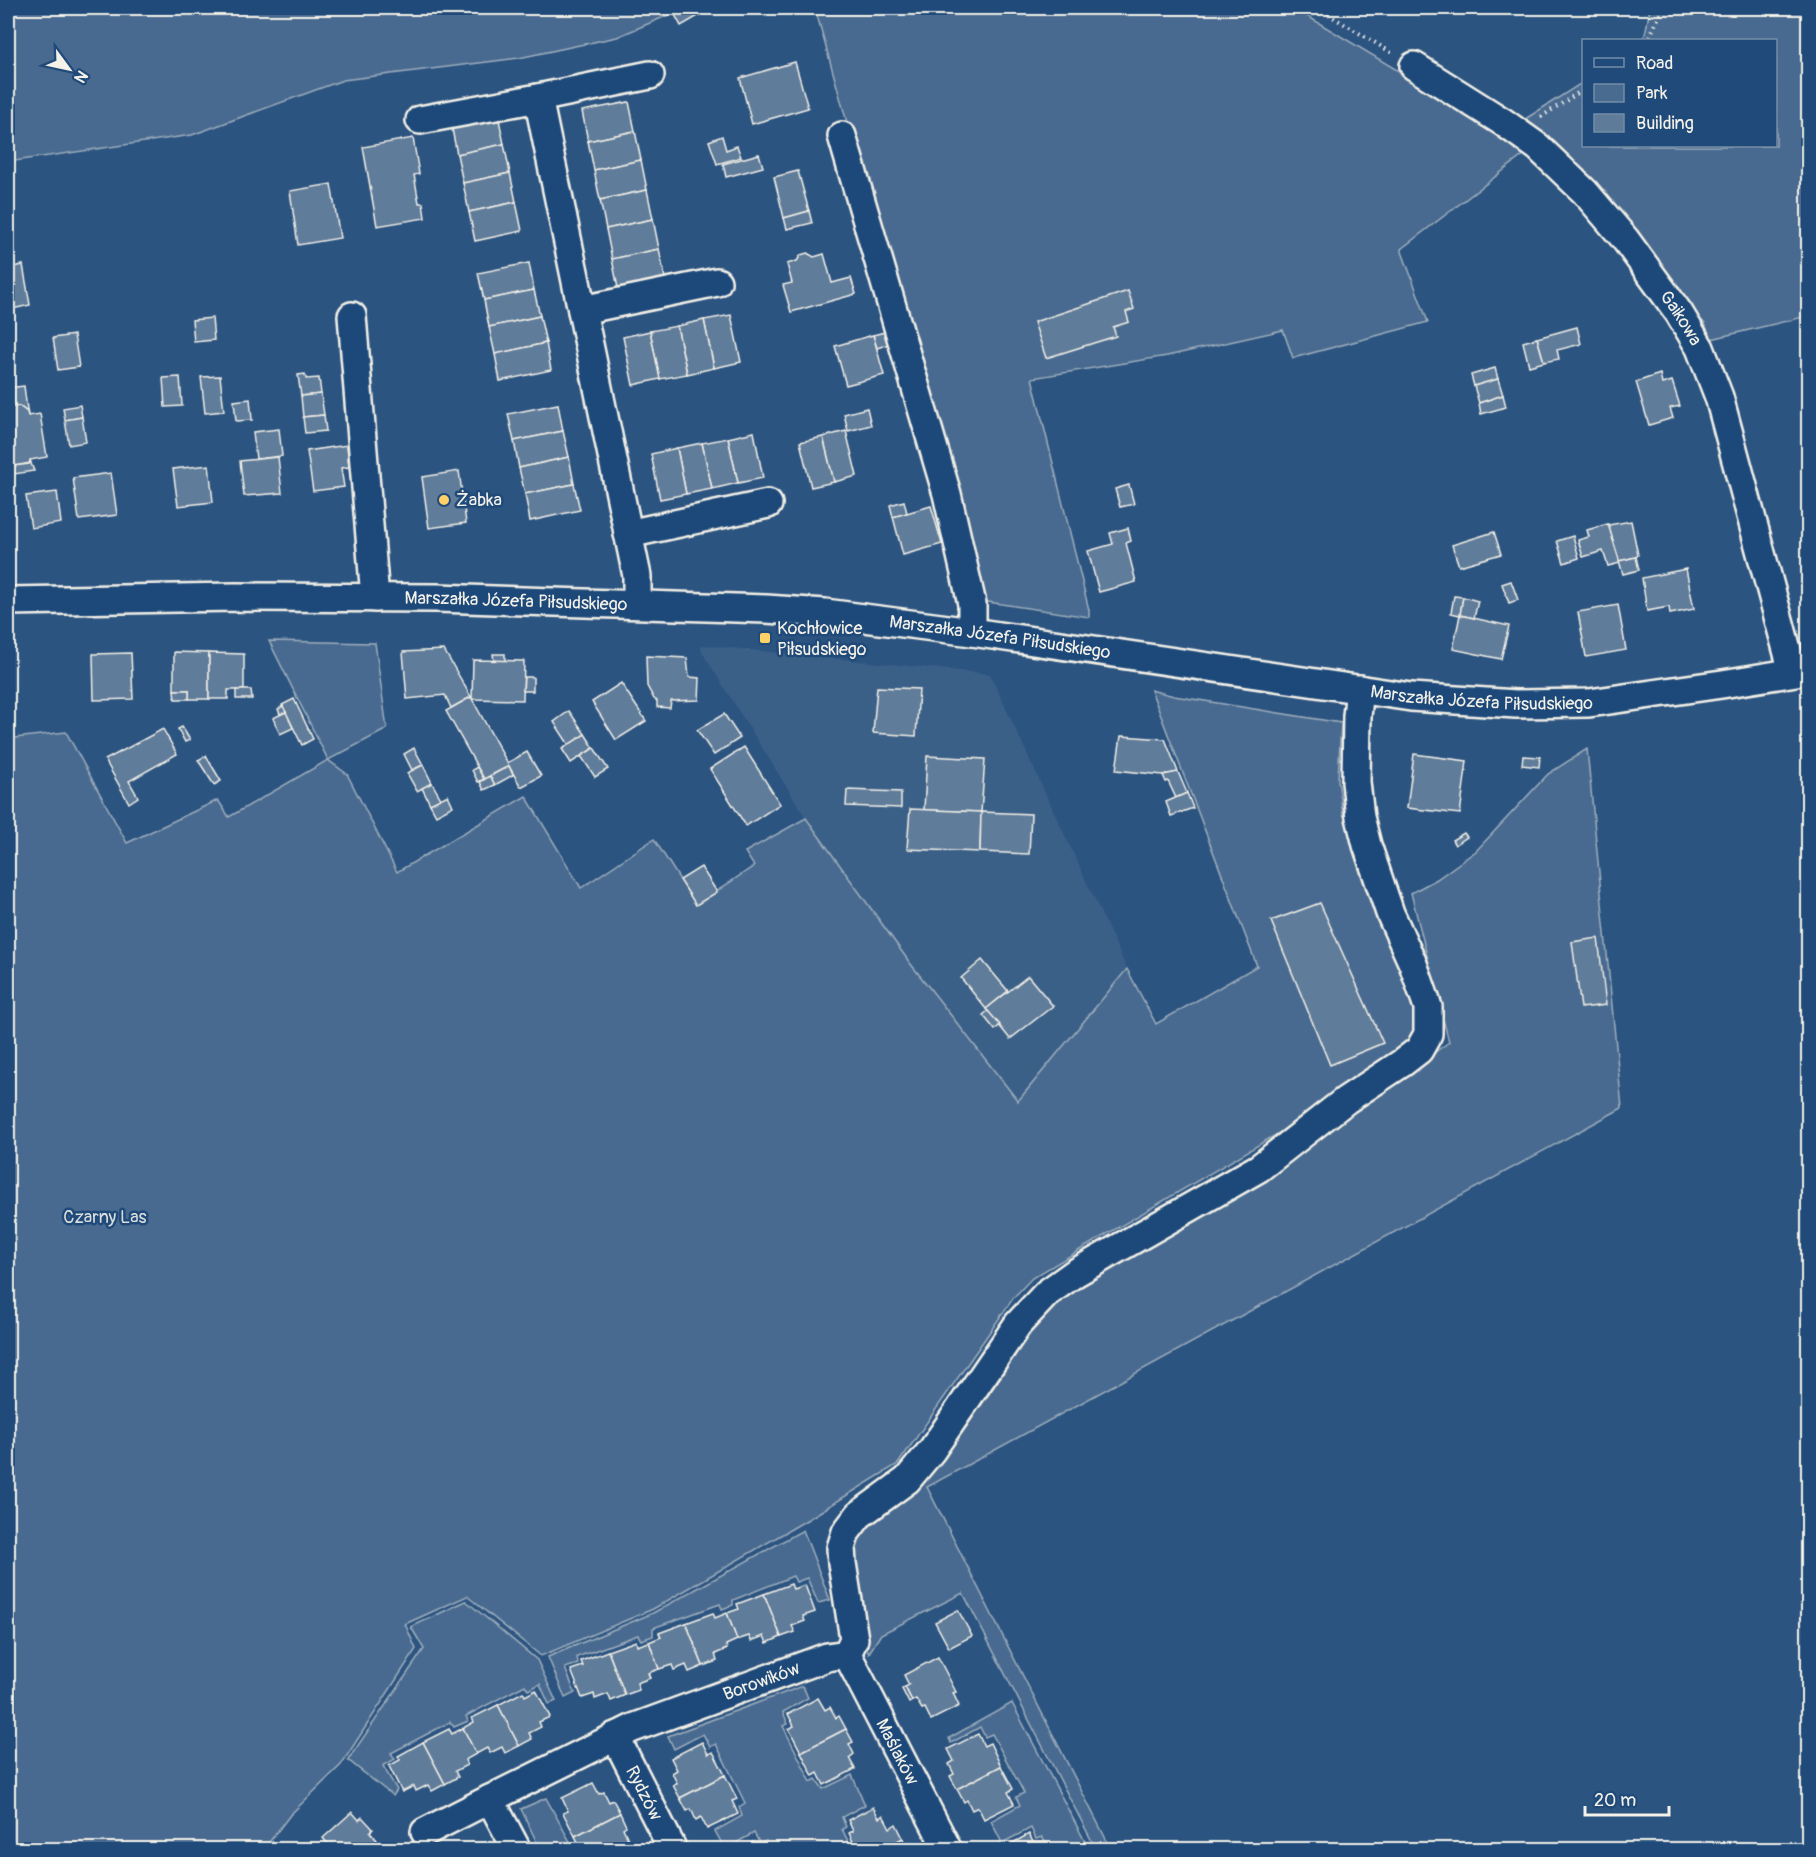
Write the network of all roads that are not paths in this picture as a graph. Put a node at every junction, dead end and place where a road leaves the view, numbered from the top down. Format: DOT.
graph roads {
  1 [pos="1414,66"];
  2 [pos="650,75"];
  3 [pos="538,98"];
  4 [pos="420,120"];
  5 [pos="842,136"];
  6 [pos="717,282"];
  7 [pos="582,310"];
  8 [pos="352,316"];
  9 [pos="768,504"];
  10 [pos="628,534"];
  11 [pos="375,597"];
  12 [pos="8,601"];
  13 [pos="637,603"];
  14 [pos="972,632"];
  15 [pos="1801,671"];
  16 [pos="1360,689"];
  17 [pos="847,1654"];
  18 [pos="615,1736"];
  19 [pos="490,1799"];
  20 [pos="425,1832"];
  21 [pos="517,1850"];
  22 [pos="674,1850"];
  23 [pos="948,1850"];
  1 -- 15 [label="street, Gaikowa"];
  2 -- 3 [label="street"];
  3 -- 4 [label="street"];
  3 -- 7 [label="street"];
  5 -- 14 [label="street"];
  6 -- 7 [label="street"];
  7 -- 10 [label="street"];
  8 -- 11 [label="street"];
  9 -- 10 [label="street"];
  10 -- 13 [label="street"];
  11 -- 12 [label="street, Marszałka Józefa Piłsudskiego"];
  11 -- 13 [label="street, Marszałka Józefa Piłsudskiego"];
  13 -- 14 [label="street, Marszałka Józefa Piłsudskiego"];
  14 -- 16 [label="street, Marszałka Józefa Piłsudskiego"];
  15 -- 16 [label="street, Marszałka Józefa Piłsudskiego"];
  16 -- 17 [label="street"];
  17 -- 18 [label="street, Borowików"];
  17 -- 23 [label="street, Maślaków"];
  18 -- 19 [label="street, Borowików"];
  18 -- 22 [label="street, Rydzów"];
  19 -- 20 [label="street, Borowików"];
  19 -- 21 [label="street"];
}
